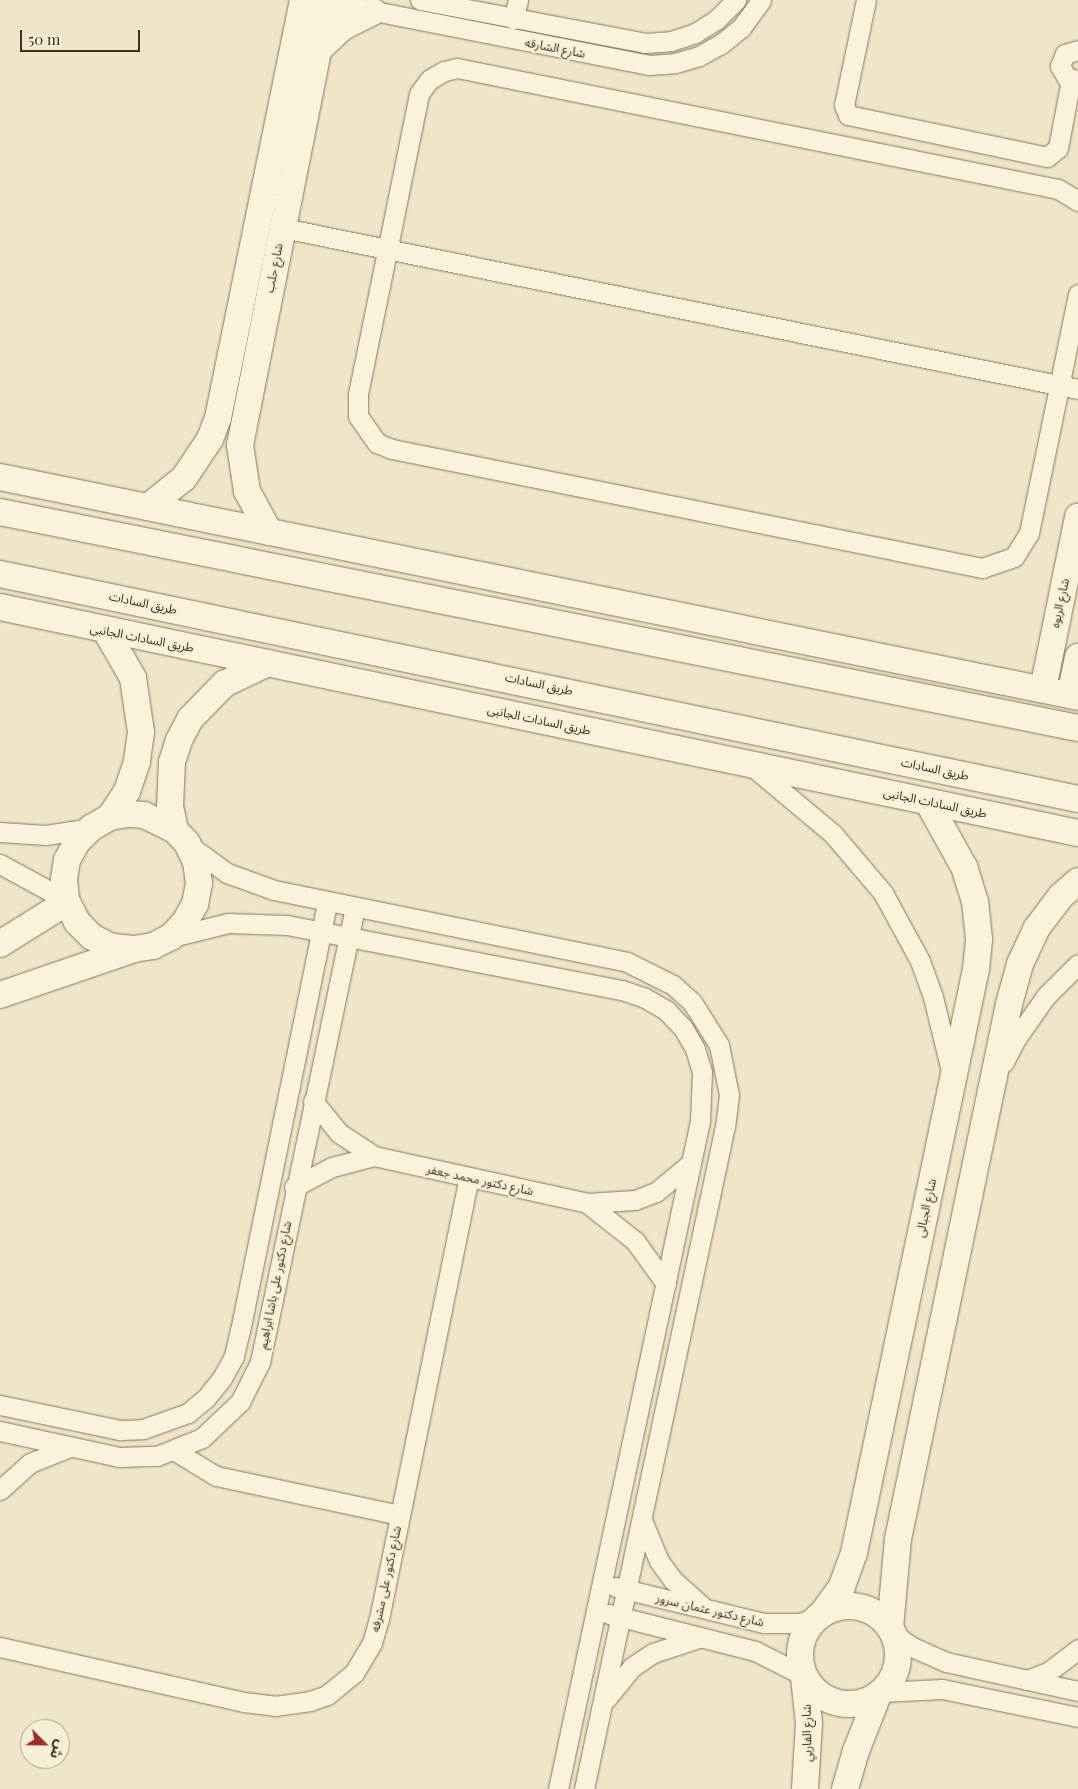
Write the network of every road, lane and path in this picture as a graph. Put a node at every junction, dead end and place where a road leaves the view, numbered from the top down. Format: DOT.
graph roads {
  1 [pos="303,0"];
  2 [pos="420,0"];
  3 [pos="518,0"];
  4 [pos="736,0"];
  5 [pos="762,0"];
  6 [pos="866,0"];
  7 [pos="325,1"];
  8 [pos="373,12"];
  9 [pos="513,19"];
  10 [pos="318,50"];
  11 [pos="1078,50"];
  12 [pos="1074,80"];
  13 [pos="1078,201"];
  14 [pos="282,228"];
  15 [pos="386,249"];
  16 [pos="1078,294"];
  17 [pos="1058,386"];
  18 [pos="1078,389"];
  19 [pos="0,477"];
  20 [pos="148,507"];
  21 [pos="0,512"];
  22 [pos="1078,517"];
  23 [pos="269,532"];
  24 [pos="1073,567"];
  25 [pos="462,572"];
  26 [pos="0,574"];
  27 [pos="543,588"];
  28 [pos="0,607"];
  29 [pos="495,611"];
  30 [pos="106,631"];
  31 [pos="1078,657"];
  32 [pos="906,662"];
  33 [pos="268,663"];
  34 [pos="446,665"];
  35 [pos="512,678"];
  36 [pos="856,683"];
  37 [pos="1043,689"];
  38 [pos="394,690"];
  39 [pos="1074,696"];
  40 [pos="554,722"];
  41 [pos="1078,728"];
  42 [pos="752,766"];
  43 [pos="1078,799"];
  44 [pos="928,802"];
  45 [pos="101,822"];
  46 [pos="0,832"];
  47 [pos="1078,833"];
  48 [pos="181,836"];
  49 [pos="0,864"];
  50 [pos="1078,881"];
  51 [pos="66,901"];
  52 [pos="327,902"];
  53 [pos="355,908"];
  54 [pos="321,931"];
  55 [pos="349,936"];
  56 [pos="170,937"];
  57 [pos="0,944"];
  58 [pos="134,950"];
  59 [pos="1078,964"];
  60 [pos="0,994"];
  61 [pos="953,1082"];
  62 [pos="992,1088"];
  63 [pos="313,1101"];
  64 [pos="700,1121"];
  65 [pos="725,1126"];
  66 [pos="374,1156"];
  67 [pos="691,1163"];
  68 [pos="469,1177"];
  69 [pos="294,1188"];
  70 [pos="587,1203"];
  71 [pos="666,1284"];
  72 [pos="206,1398"];
  73 [pos="0,1405"];
  74 [pos="226,1419"];
  75 [pos="0,1431"];
  76 [pos="71,1446"];
  77 [pos="175,1451"];
  78 [pos="0,1490"];
  79 [pos="400,1515"];
  80 [pos="642,1519"];
  81 [pos="602,1584"];
  82 [pos="627,1590"];
  83 [pos="707,1610"];
  84 [pos="596,1611"];
  85 [pos="820,1615"];
  86 [pos="621,1617"];
  87 [pos="891,1631"];
  88 [pos="702,1637"];
  89 [pos="0,1647"];
  90 [pos="1078,1649"];
  91 [pos="804,1676"];
  92 [pos="1027,1680"];
  93 [pos="1078,1691"];
  94 [pos="880,1694"];
  95 [pos="602,1707"];
  96 [pos="1078,1717"];
  97 [pos="558,1789"];
  98 [pos="584,1789"];
  99 [pos="805,1789"];
  100 [pos="845,1789"];
  1 -- 20 [label="street, شارع حلب"];
  2 -- 9 [label="street, شارع الشارقه"];
  3 -- 9 [label="street"];
  4 -- 9 [label="street, شارع الشارقه"];
  5 -- 8 [label="street, شارع الشارقه"];
  6 -- 12 [label="street"];
  7 -- 8 [label="street, شارع الشارقه"];
  7 -- 10 [label="street, شارع حلب"];
  8 -- 10 [label="street"];
  10 -- 14 [label="street, شارع حلب"];
  11 -- 12 [label="street"];
  13 -- 15 [label="street"];
  14 -- 15 [label="street"];
  14 -- 23 [label="street, شارع حلب"];
  15 -- 17 [label="street"];
  15 -- 17 [label="street"];
  16 -- 17 [label="street"];
  17 -- 18 [label="street"];
  19 -- 20 [label="street"];
  20 -- 23 [label="street"];
  21 -- 29 [label="street"];
  22 -- 24 [label="street, شارع الربوه"];
  23 -- 25 [label="street"];
  24 -- 37 [label="street, شارع الربوه"];
  25 -- 27 [label="street"];
  25 -- 29 [label="street"];
  26 -- 34 [label="street, طريق السادات"];
  27 -- 29 [label="street"];
  27 -- 32 [label="street"];
  28 -- 30 [label="street, طريق السادات الجانبى"];
  29 -- 36 [label="street"];
  30 -- 33 [label="street, طريق السادات الجانبى"];
  30 -- 45 [label="street"];
  31 -- 39 [label="street"];
  32 -- 36 [label="street"];
  32 -- 37 [label="street"];
  33 -- 38 [label="street, طريق السادات الجانبى"];
  33 -- 48 [label="street"];
  34 -- 35 [label="street, طريق السادات"];
  34 -- 38 [label="street"];
  35 -- 40 [label="street"];
  35 -- 43 [label="street, طريق السادات"];
  36 -- 41 [label="street"];
  37 -- 39 [label="street"];
  38 -- 40 [label="street, طريق السادات الجانبى"];
  40 -- 42 [label="street, طريق السادات الجانبى"];
  42 -- 44 [label="street, طريق السادات الجانبى"];
  42 -- 61 [label="street"];
  44 -- 47 [label="street, طريق السادات الجانبى"];
  44 -- 61 [label="street, شارع الجبالى"];
  45 -- 46 [label="street"];
  45 -- 48 [label="street"];
  45 -- 51 [label="street"];
  48 -- 52 [label="street"];
  48 -- 56 [label="street"];
  49 -- 51 [label="street"];
  50 -- 62 [label="street"];
  51 -- 57 [label="street"];
  51 -- 58 [label="street"];
  52 -- 53 [label="street"];
  52 -- 54 [label="street, شارع دكتور على باشا ابراهيم"];
  53 -- 55 [label="street, شارع دكتور على باشا ابراهيم"];
  53 -- 65 [label="street"];
  54 -- 55 [label="street"];
  54 -- 56 [label="street"];
  54 -- 72 [label="street, شارع دكتور على باشا ابراهيم"];
  55 -- 63 [label="street, شارع دكتور على باشا ابراهيم"];
  55 -- 64 [label="street"];
  56 -- 58 [label="street"];
  58 -- 60 [label="street"];
  59 -- 62 [label="street"];
  61 -- 85 [label="street, شارع الجبالى"];
  62 -- 87 [label="street"];
  63 -- 66 [label="street, شارع دكتور محمد جعفر"];
  63 -- 69 [label="street, شارع دكتور على باشا ابراهيم"];
  64 -- 65 [label="street"];
  64 -- 67 [label="street"];
  65 -- 80 [label="street"];
  66 -- 68 [label="street, شارع دكتور محمد جعفر"];
  66 -- 69 [label="street, شارع دكتور محمد جعفر"];
  67 -- 70 [label="street, شارع دكتور محمد جعفر"];
  67 -- 71 [label="street"];
  68 -- 70 [label="street, شارع دكتور محمد جعفر"];
  68 -- 79 [label="street, شارع دكتور على مشرفه"];
  69 -- 74 [label="street, شارع دكتور على باشا ابراهيم"];
  70 -- 71 [label="street, شارع دكتور محمد جعفر"];
  71 -- 81 [label="street"];
  72 -- 73 [label="street, شارع دكتور على باشا ابراهيم"];
  72 -- 74 [label="street"];
  74 -- 77 [label="street, شارع دكتور على باشا ابراهيم"];
  75 -- 76 [label="street, شارع دكتور على باشا ابراهيم"];
  76 -- 77 [label="street, شارع دكتور على باشا ابراهيم"];
  76 -- 78 [label="street"];
  77 -- 79 [label="street"];
  79 -- 89 [label="street, شارع دكتور على مشرفه"];
  80 -- 82 [label="street"];
  80 -- 83 [label="street"];
  81 -- 82 [label="street, شارع دكتور عثمان سرور"];
  81 -- 84 [label="street"];
  82 -- 83 [label="street, شارع دكتور عثمان سرور"];
  82 -- 86 [label="street"];
  83 -- 85 [label="street, شارع دكتور عثمان سرور"];
  84 -- 86 [label="street"];
  84 -- 97 [label="street"];
  85 -- 87 [label="street"];
  85 -- 91 [label="street"];
  86 -- 88 [label="street"];
  86 -- 95 [label="street"];
  87 -- 92 [label="street"];
  87 -- 94 [label="street"];
  88 -- 91 [label="street"];
  88 -- 95 [label="street"];
  90 -- 92 [label="street"];
  91 -- 94 [label="street"];
  91 -- 99 [label="street, شارع الفاربي"];
  92 -- 93 [label="street"];
  94 -- 96 [label="street"];
  94 -- 100 [label="street"];
  95 -- 98 [label="street"];
}
